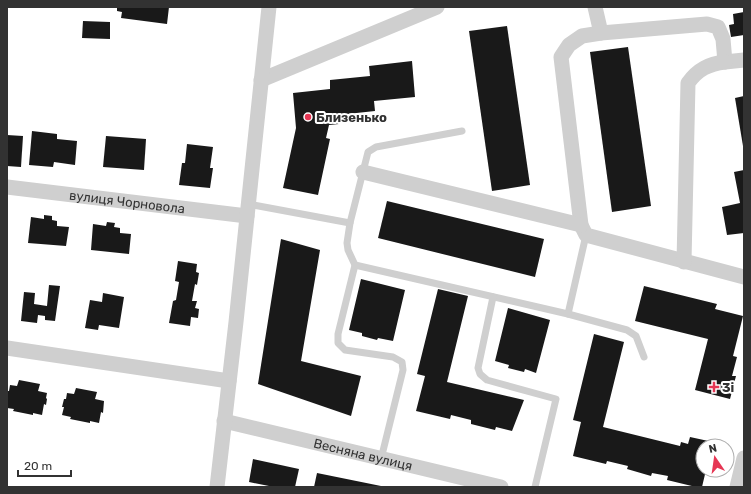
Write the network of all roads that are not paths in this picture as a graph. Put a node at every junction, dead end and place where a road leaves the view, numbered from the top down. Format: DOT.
graph roads {
  1 [pos="269,7"];
  2 [pos="437,7"];
  3 [pos="595,7"];
  4 [pos="601,32"];
  5 [pos="744,60"];
  6 [pos="725,62"];
  7 [pos="261,80"];
  8 [pos="462,131"];
  9 [pos="363,172"];
  10 [pos="7,187"];
  11 [pos="248,210"];
  12 [pos="350,223"];
  13 [pos="583,230"];
  14 [pos="684,262"];
  15 [pos="355,265"];
  16 [pos="744,277"];
  17 [pos="492,296"];
  18 [pos="568,314"];
  19 [pos="7,348"];
  20 [pos="644,357"];
  21 [pos="229,381"];
  22 [pos="224,422"];
  23 [pos="744,458"];
  24 [pos="381,459"];
  25 [pos="217,487"];
  26 [pos="501,487"];
  27 [pos="535,487"];
  28 [pos="736,487"];
  1 -- 7 [label="street"];
  2 -- 7 [label="street"];
  3 -- 4 [label="street"];
  4 -- 6 [label="street"];
  4 -- 13 [label="street"];
  5 -- 6 [label="street"];
  6 -- 14 [label="street"];
  7 -- 11 [label="street"];
  8 -- 9 [label="lane"];
  9 -- 12 [label="lane"];
  9 -- 13 [label="street"];
  10 -- 11 [label="street, вулиця Чорновола"];
  11 -- 12 [label="lane"];
  11 -- 21 [label="street"];
  12 -- 15 [label="lane"];
  13 -- 14 [label="street"];
  13 -- 18 [label="lane"];
  14 -- 16 [label="street"];
  15 -- 17 [label="lane"];
  15 -- 24 [label="lane"];
  17 -- 18 [label="lane"];
  17 -- 27 [label="lane"];
  18 -- 20 [label="lane"];
  19 -- 21 [label="street"];
  21 -- 22 [label="street"];
  22 -- 24 [label="street, Весняна вулиця"];
  22 -- 25 [label="street"];
  23 -- 28 [label="street"];
  24 -- 26 [label="street, Весняна вулиця"];
}
